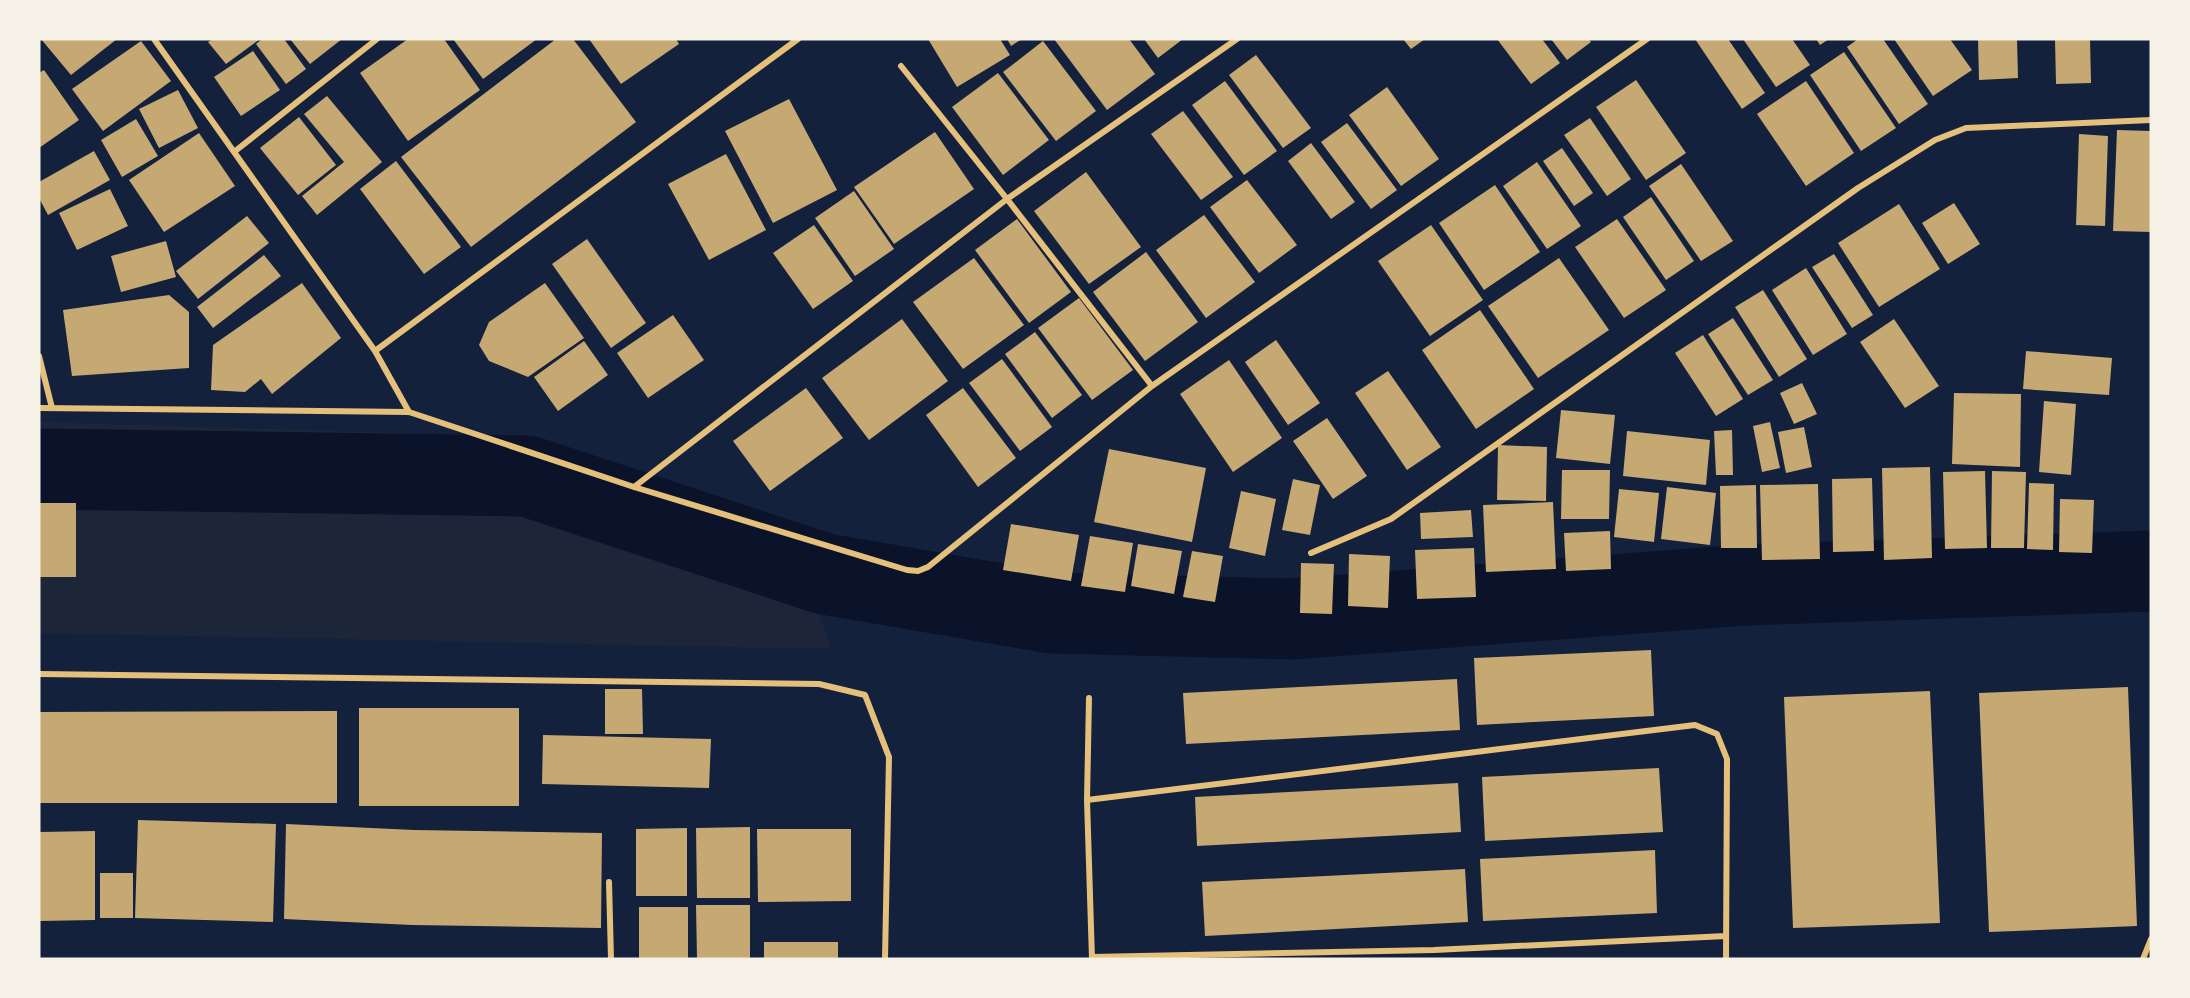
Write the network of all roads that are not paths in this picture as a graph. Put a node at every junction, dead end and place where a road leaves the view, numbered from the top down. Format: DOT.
graph roads {
  1 [pos="154,39"];
  2 [pos="377,39"];
  3 [pos="798,39"];
  4 [pos="1237,39"];
  5 [pos="1647,39"];
  6 [pos="901,66"];
  7 [pos="2151,120"];
  8 [pos="234,152"];
  9 [pos="1007,199"];
  10 [pos="375,351"];
  11 [pos="39,356"];
  12 [pos="1152,386"];
  13 [pos="39,408"];
  14 [pos="52,408"];
  15 [pos="409,412"];
  16 [pos="634,487"];
  17 [pos="1311,553"];
  18 [pos="39,674"];
  19 [pos="1089,698"];
  20 [pos="1087,800"];
  21 [pos="609,882"];
  22 [pos="1726,936"];
  23 [pos="2151,939"];
  24 [pos="1092,958"];
  25 [pos="611,959"];
  26 [pos="885,959"];
  27 [pos="1726,959"];
  28 [pos="2143,959"];
  1 -- 8 [label="street"];
  2 -- 8 [label="street"];
  3 -- 10 [label="street"];
  4 -- 9 [label="street"];
  5 -- 12 [label="street"];
  6 -- 9 [label="street"];
  7 -- 17 [label="street"];
  8 -- 10 [label="street"];
  9 -- 12 [label="street"];
  9 -- 16 [label="street"];
  10 -- 15 [label="street"];
  11 -- 14 [label="street"];
  12 -- 16 [label="street"];
  13 -- 14 [label="street"];
  14 -- 15 [label="street"];
  15 -- 16 [label="street"];
  18 -- 26 [label="street"];
  19 -- 20 [label="street"];
  20 -- 22 [label="street"];
  20 -- 24 [label="street"];
  21 -- 25 [label="street"];
  22 -- 24 [label="street"];
  22 -- 27 [label="street"];
  23 -- 28 [label="street"];
}
